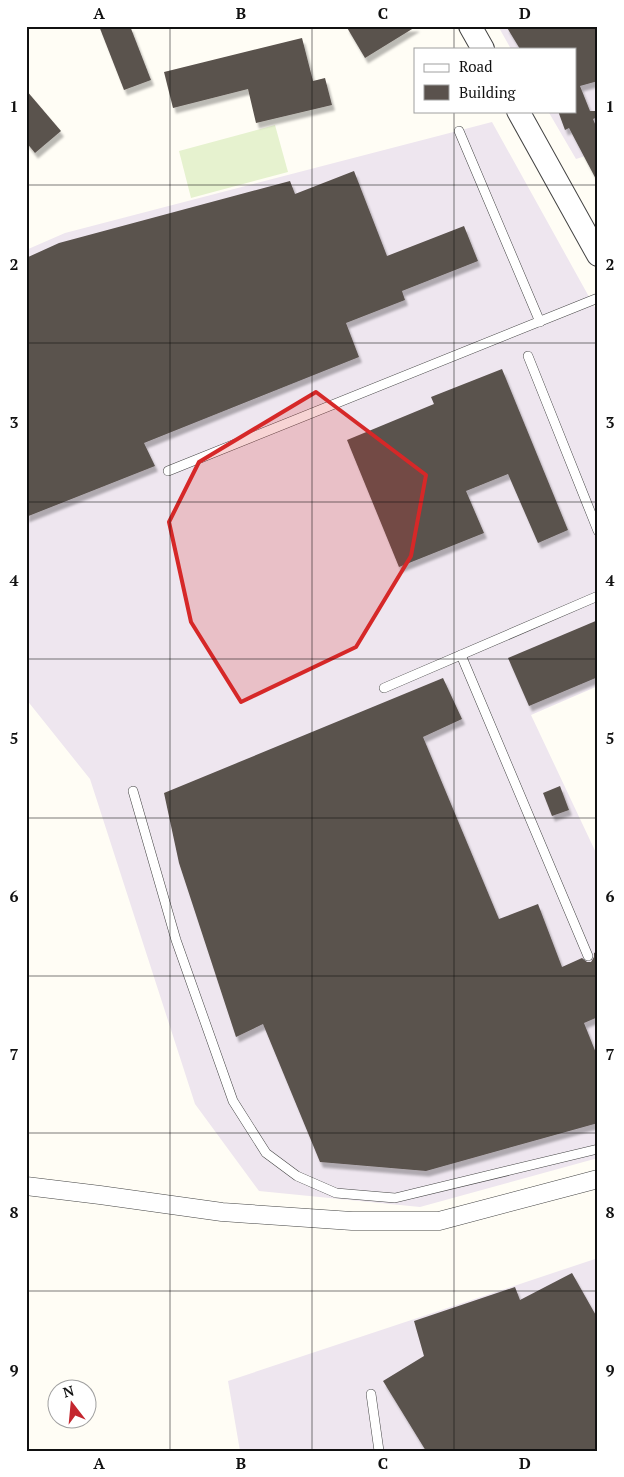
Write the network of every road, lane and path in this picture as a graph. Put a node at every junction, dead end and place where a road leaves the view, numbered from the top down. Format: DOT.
graph roads {
  1 [pos="470,26"];
  2 [pos="482,48"];
  3 [pos="519,112"];
  4 [pos="460,131"];
  5 [pos="598,255"];
  6 [pos="598,298"];
  7 [pos="540,322"];
  8 [pos="528,356"];
  9 [pos="168,471"];
  10 [pos="598,531"];
  11 [pos="598,596"];
  12 [pos="461,655"];
  13 [pos="384,688"];
  14 [pos="133,791"];
  15 [pos="588,956"];
  16 [pos="598,1149"];
  17 [pos="598,1179"];
  18 [pos="26,1186"];
  19 [pos="371,1394"];
  20 [pos="379,1451"];
  1 -- 2 [label="street"];
  3 -- 5 [label="street"];
  4 -- 7 [label="lane"];
  6 -- 7 [label="lane"];
  7 -- 9 [label="lane"];
  8 -- 10 [label="lane"];
  11 -- 12 [label="lane"];
  12 -- 13 [label="lane"];
  12 -- 15 [label="lane"];
  14 -- 16 [label="lane"];
  17 -- 18 [label="street"];
  19 -- 20 [label="lane"];
}
